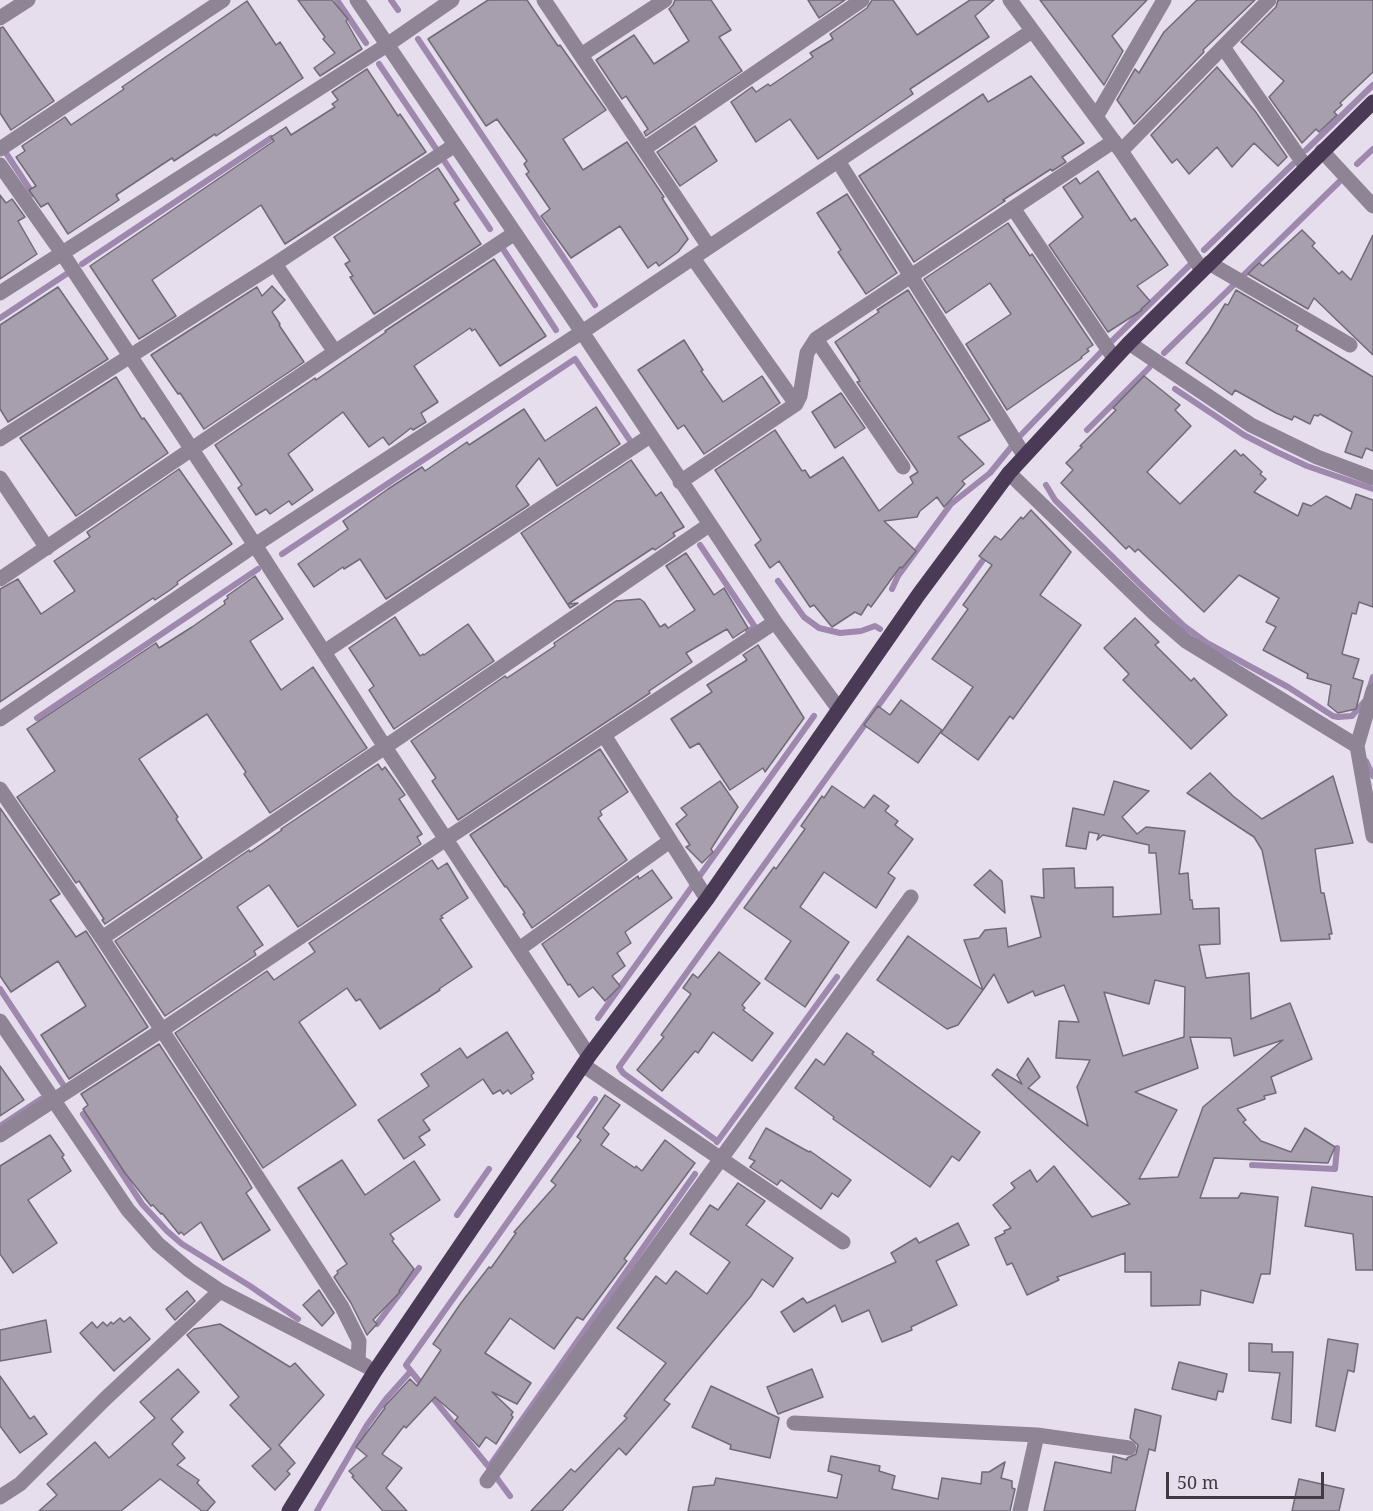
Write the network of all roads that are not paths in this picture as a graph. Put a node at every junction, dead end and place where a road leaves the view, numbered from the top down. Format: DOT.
graph roads {
  1 [pos="28,0"];
  2 [pos="223,0"];
  3 [pos="357,0"];
  4 [pos="452,0"];
  5 [pos="544,0"];
  6 [pos="665,0"];
  7 [pos="862,0"];
  8 [pos="1010,0"];
  9 [pos="1164,0"];
  10 [pos="1269,0"];
  11 [pos="0,18"];
  12 [pos="1032,31"];
  13 [pos="387,45"];
  14 [pos="1223,47"];
  15 [pos="581,55"];
  16 [pos="1373,102"];
  17 [pos="1096,117"];
  18 [pos="455,145"];
  19 [pos="1118,146"];
  20 [pos="0,149"];
  21 [pos="644,149"];
  22 [pos="1322,151"];
  23 [pos="838,160"];
  24 [pos="1306,167"];
  25 [pos="2,171"];
  26 [pos="1373,206"];
  27 [pos="1013,208"];
  28 [pos="515,233"];
  29 [pos="709,247"];
  30 [pos="62,253"];
  31 [pos="693,258"];
  32 [pos="276,264"];
  33 [pos="1205,266"];
  34 [pos="911,275"];
  35 [pos="0,293"];
  36 [pos="582,332"];
  37 [pos="816,339"];
  38 [pos="1129,343"];
  39 [pos="1350,345"];
  40 [pos="335,352"];
  41 [pos="130,356"];
  42 [pos="1114,358"];
  43 [pos="796,404"];
  44 [pos="650,436"];
  45 [pos="0,439"];
  46 [pos="192,450"];
  47 [pos="1024,455"];
  48 [pos="903,467"];
  49 [pos="1009,473"];
  50 [pos="0,477"];
  51 [pos="1373,478"];
  52 [pos="680,482"];
  53 [pos="709,525"];
  54 [pos="255,545"];
  55 [pos="46,548"];
  56 [pos="0,579"];
  57 [pos="775,622"];
  58 [pos="324,652"];
  59 [pos="1373,691"];
  60 [pos="838,708"];
  61 [pos="0,719"];
  62 [pos="604,735"];
  63 [pos="1357,746"];
  64 [pos="385,747"];
  65 [pos="0,789"];
  66 [pos="1373,836"];
  67 [pos="447,839"];
  68 [pos="670,841"];
  69 [pos="911,897"];
  70 [pos="707,899"];
  71 [pos="102,938"];
  72 [pos="519,949"];
  73 [pos="0,1021"];
  74 [pos="162,1030"];
  75 [pos="586,1060"];
  76 [pos="53,1100"];
  77 [pos="0,1135"];
  78 [pos="721,1159"];
  79 [pos="843,1242"];
  80 [pos="220,1291"];
  81 [pos="358,1362"];
  82 [pos="375,1371"];
  83 [pos="794,1423"];
  84 [pos="1037,1435"];
  85 [pos="1129,1448"];
  86 [pos="488,1481"];
  87 [pos="0,1497"];
  88 [pos="289,1511"];
  89 [pos="1020,1511"];
  1 -- 11 [label="street"];
  2 -- 20 [label="street"];
  3 -- 13 [label="street"];
  4 -- 13 [label="street"];
  5 -- 15 [label="street"];
  6 -- 15 [label="street"];
  7 -- 21 [label="street"];
  8 -- 12 [label="street"];
  9 -- 17 [label="street"];
  10 -- 14 [label="street"];
  12 -- 17 [label="street"];
  12 -- 23 [label="street"];
  13 -- 18 [label="street"];
  13 -- 30 [label="street"];
  14 -- 19 [label="street"];
  14 -- 24 [label="street"];
  15 -- 21 [label="street"];
  16 -- 22 [label="main road"];
  17 -- 19 [label="street"];
  18 -- 28 [label="street"];
  18 -- 32 [label="street"];
  19 -- 27 [label="street"];
  19 -- 33 [label="street"];
  21 -- 29 [label="street"];
  22 -- 24 [label="main road"];
  22 -- 26 [label="street"];
  23 -- 29 [label="street"];
  23 -- 34 [label="street"];
  24 -- 33 [label="main road"];
  25 -- 30 [label="street"];
  27 -- 34 [label="street"];
  27 -- 42 [label="street"];
  28 -- 36 [label="street"];
  28 -- 40 [label="street"];
  29 -- 31 [label="street"];
  30 -- 35 [label="street"];
  30 -- 41 [label="street"];
  31 -- 36 [label="street"];
  31 -- 43 [label="street"];
  32 -- 40 [label="street"];
  32 -- 41 [label="street"];
  33 -- 38 [label="main road"];
  33 -- 39 [label="street"];
  34 -- 37 [label="street"];
  34 -- 47 [label="street"];
  36 -- 44 [label="street"];
  36 -- 54 [label="street"];
  37 -- 43 [label="street"];
  37 -- 48 [label="street"];
  38 -- 42 [label="main road"];
  38 -- 51 [label="street"];
  40 -- 46 [label="street"];
  41 -- 45 [label="street"];
  41 -- 46 [label="street"];
  42 -- 47 [label="main road"];
  43 -- 52 [label="street"];
  44 -- 52 [label="street"];
  44 -- 58 [label="street"];
  46 -- 54 [label="street"];
  46 -- 55 [label="street"];
  47 -- 49 [label="main road"];
  49 -- 60 [label="main road"];
  49 -- 63 [label="street"];
  50 -- 55 [label="street"];
  52 -- 53 [label="street"];
  53 -- 57 [label="street"];
  53 -- 64 [label="street"];
  54 -- 58 [label="street"];
  54 -- 61 [label="street"];
  55 -- 56 [label="street"];
  57 -- 60 [label="street"];
  57 -- 62 [label="street"];
  58 -- 64 [label="street"];
  59 -- 63 [label="street"];
  60 -- 70 [label="main road"];
  62 -- 67 [label="street"];
  62 -- 68 [label="street"];
  63 -- 66 [label="street"];
  64 -- 67 [label="street"];
  64 -- 71 [label="street"];
  65 -- 71 [label="street"];
  67 -- 72 [label="street"];
  67 -- 74 [label="street"];
  68 -- 70 [label="street"];
  68 -- 72 [label="street"];
  69 -- 78 [label="street"];
  70 -- 75 [label="main road"];
  71 -- 74 [label="street"];
  72 -- 75 [label="street"];
  73 -- 76 [label="street"];
  74 -- 76 [label="street"];
  74 -- 81 [label="street"];
  75 -- 78 [label="street"];
  75 -- 82 [label="main road"];
  76 -- 77 [label="street"];
  76 -- 80 [label="street"];
  78 -- 79 [label="street"];
  78 -- 86 [label="street"];
  80 -- 81 [label="street"];
  80 -- 87 [label="street"];
  81 -- 82 [label="street"];
  82 -- 88 [label="main road"];
  83 -- 84 [label="street"];
  84 -- 85 [label="street"];
  84 -- 89 [label="street"];
}
